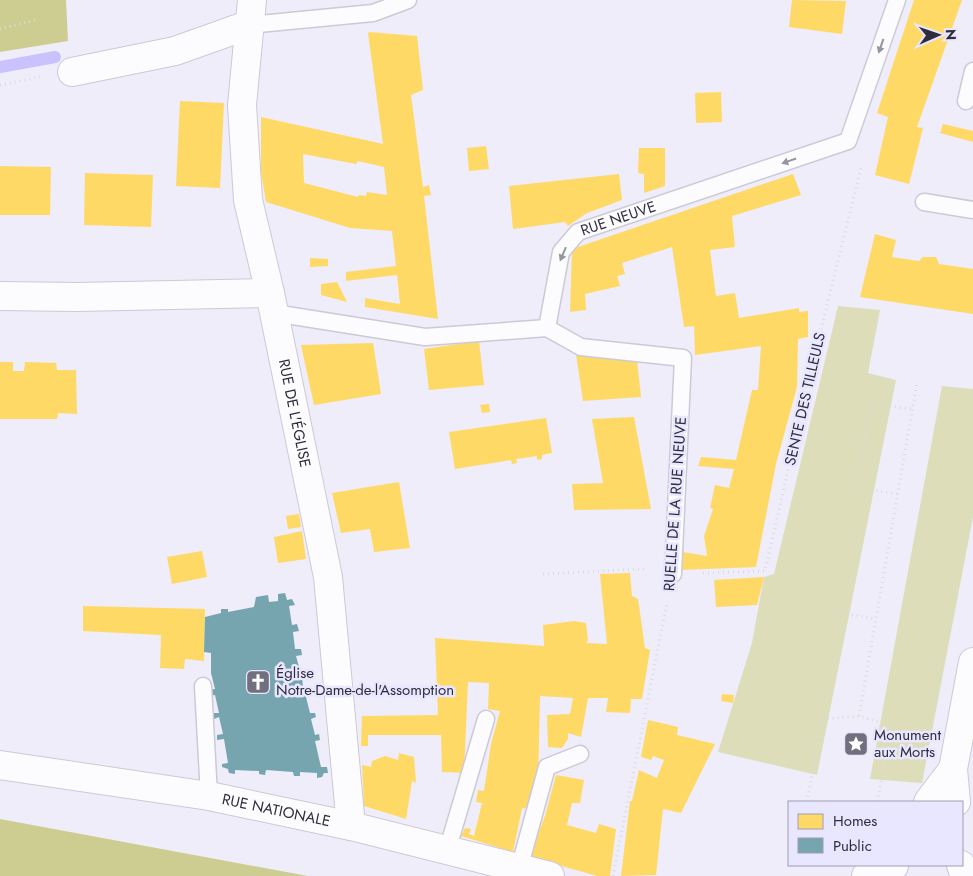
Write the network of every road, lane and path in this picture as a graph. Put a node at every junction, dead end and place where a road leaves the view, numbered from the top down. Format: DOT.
graph roads {
  1 [pos="408,0"];
  2 [pos="897,0"];
  3 [pos="250,12"];
  4 [pos="39,19"];
  5 [pos="0,29"];
  6 [pos="72,72"];
  7 [pos="973,72"];
  8 [pos="966,101"];
  9 [pos="848,141"];
  10 [pos="924,202"];
  11 [pos="973,210"];
  12 [pos="0,296"];
  13 [pos="272,303"];
  14 [pos="547,328"];
  15 [pos="917,384"];
  16 [pos="912,408"];
  17 [pos="897,494"];
  18 [pos="673,571"];
  19 [pos="543,574"];
  20 [pos="832,611"];
  21 [pos="875,619"];
  22 [pos="973,662"];
  23 [pos="203,686"];
  24 [pos="859,716"];
  25 [pos="486,719"];
  26 [pos="580,754"];
  27 [pos="0,765"];
  28 [pos="953,770"];
  29 [pos="210,796"];
  30 [pos="806,801"];
  31 [pos="877,801"];
  32 [pos="929,801"];
  33 [pos="956,801"];
  34 [pos="351,826"];
  35 [pos="447,851"];
  36 [pos="519,869"];
  37 [pos="893,869"];
  38 [pos="550,876"];
  39 [pos="613,876"];
  40 [pos="866,876"];
  1 -- 3 [label="lane"];
  2 -- 9 [label="lane, one-way"];
  3 -- 6 [label="street"];
  3 -- 13 [label="street, RUE DE L'ÉGLISE"];
  4 -- 5 [label="path"];
  7 -- 8 [label="lane"];
  9 -- 14 [label="lane, RUE NEUVE, one-way"];
  9 -- 18 [label="path, SENTE DES TILLEULS"];
  10 -- 11 [label="lane"];
  12 -- 13 [label="street"];
  13 -- 14 [label="lane"];
  13 -- 34 [label="street, RUE DE L'ÉGLISE"];
  14 -- 18 [label="lane, RUELLE DE LA RUE NEUVE"];
  15 -- 16 [label="path"];
  16 -- 17 [label="path"];
  16 -- 17 [label="path"];
  17 -- 21 [label="path"];
  18 -- 19 [label="path"];
  18 -- 39 [label="path, RUELLE DE LA RUE NEUVE"];
  20 -- 21 [label="path"];
  21 -- 24 [label="path"];
  22 -- 28 [label="street"];
  23 -- 29 [label="lane"];
  24 -- 30 [label="path"];
  24 -- 31 [label="path"];
  25 -- 35 [label="lane"];
  26 -- 36 [label="lane"];
  27 -- 29 [label="street, RUE NATIONALE"];
  28 -- 32 [label="street"];
  28 -- 33 [label="street"];
  29 -- 34 [label="street, RUE NATIONALE"];
  34 -- 35 [label="street, RUE NATIONALE"];
  35 -- 36 [label="street, RUE NATIONALE"];
  36 -- 38 [label="street, RUE NATIONALE"];
  37 -- 40 [label="street"];
}
